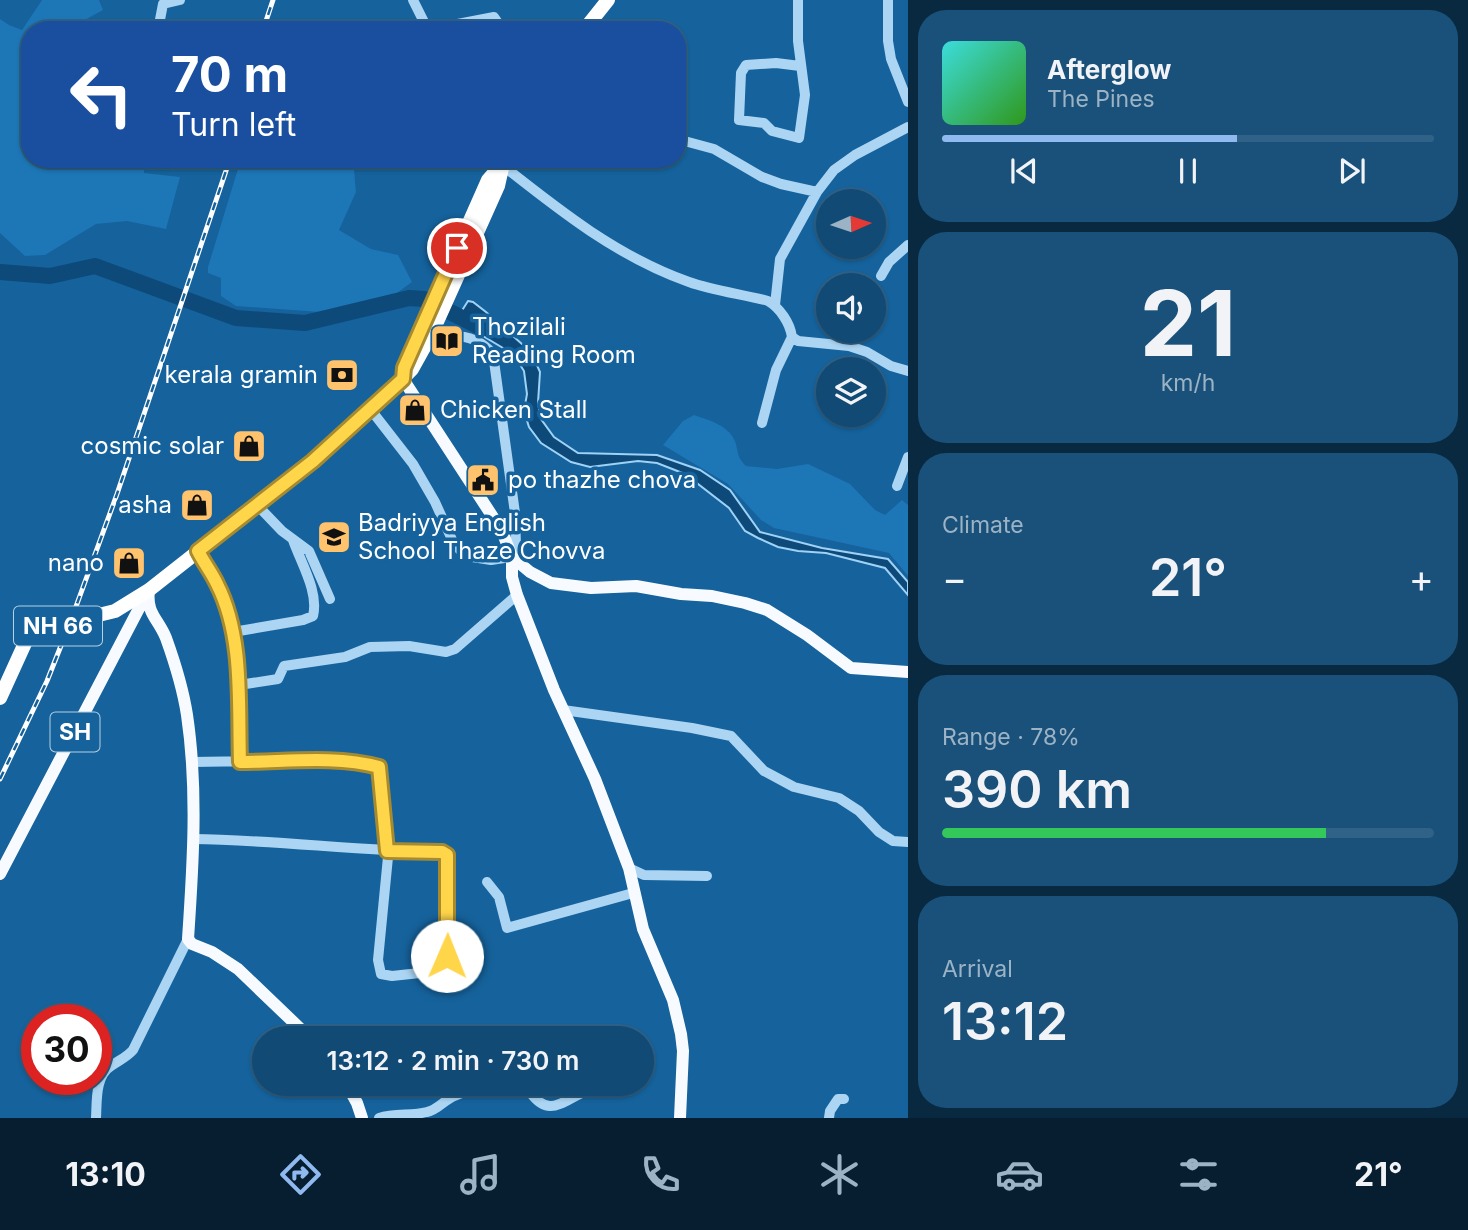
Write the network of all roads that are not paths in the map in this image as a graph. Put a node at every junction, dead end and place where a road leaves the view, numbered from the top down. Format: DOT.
graph roads {
  1 [pos="180,0"];
  2 [pos="414,0"];
  3 [pos="608,0"];
  4 [pos="798,0"];
  5 [pos="888,0"];
  6 [pos="160,21"];
  7 [pos="424,21"];
  8 [pos="473,21"];
  9 [pos="497,21"];
  10 [pos="591,21"];
  11 [pos="800,66"];
  12 [pos="908,102"];
  13 [pos="908,127"];
  14 [pos="686,141"];
  15 [pos="502,168"];
  16 [pos="510,168"];
  17 [pos="819,189"];
  18 [pos="816,192"];
  19 [pos="816,194"];
  20 [pos="908,245"];
  21 [pos="883,273"];
  22 [pos="775,305"];
  23 [pos="428,332"];
  24 [pos="792,337"];
  25 [pos="908,371"];
  26 [pos="403,379"];
  27 [pos="371,410"];
  28 [pos="762,423"];
  29 [pos="908,457"];
  30 [pos="897,486"];
  31 [pos="257,505"];
  32 [pos="293,540"];
  33 [pos="198,551"];
  34 [pos="512,557"];
  35 [pos="149,590"];
  36 [pos="517,595"];
  37 [pos="330,599"];
  38 [pos="233,632"];
  39 [pos="908,672"];
  40 [pos="239,685"];
  41 [pos="0,698"];
  42 [pos="563,710"];
  43 [pos="192,762"];
  44 [pos="240,762"];
  45 [pos="193,839"];
  46 [pos="908,842"];
  47 [pos="387,851"];
  48 [pos="629,868"];
  49 [pos="0,874"];
  50 [pos="706,876"];
  51 [pos="487,881"];
  52 [pos="634,893"];
  53 [pos="188,939"];
  54 [pos="297,1026"];
  55 [pos="353,1096"];
  56 [pos="456,1096"];
  57 [pos="534,1096"];
  58 [pos="576,1096"];
  59 [pos="844,1099"];
  60 [pos="96,1118"];
  61 [pos="362,1118"];
  62 [pos="379,1118"];
  63 [pos="680,1118"];
  64 [pos="829,1118"];
  1 -- 6 [label="street"];
  2 -- 7 [label="street"];
  3 -- 10 [label="highway"];
  4 -- 11 [label="street"];
  5 -- 12 [label="street"];
  8 -- 9 [label="street"];
  11 -- 11 [label="street"];
  13 -- 17 [label="street"];
  14 -- 18 [label="street"];
  15 -- 23 [label="highway"];
  16 -- 22 [label="street"];
  19 -- 22 [label="street"];
  20 -- 21 [label="street"];
  22 -- 24 [label="street"];
  23 -- 26 [label="highway"];
  23 -- 34 [label="street"];
  24 -- 25 [label="street"];
  24 -- 28 [label="street"];
  26 -- 27 [label="highway, NH 66"];
  26 -- 34 [label="main road"];
  27 -- 31 [label="highway, NH 66"];
  27 -- 34 [label="street"];
  29 -- 30 [label="street"];
  31 -- 32 [label="street"];
  31 -- 33 [label="highway, NH 66"];
  32 -- 37 [label="street"];
  32 -- 38 [label="street"];
  33 -- 35 [label="highway, NH 66"];
  33 -- 38 [label="street"];
  34 -- 36 [label="main road"];
  34 -- 39 [label="main road"];
  35 -- 41 [label="highway, NH 66 / NH 66"];
  35 -- 43 [label="main road"];
  35 -- 49 [label="main road, SH"];
  36 -- 40 [label="street"];
  36 -- 42 [label="main road"];
  38 -- 40 [label="street"];
  40 -- 44 [label="street"];
  42 -- 46 [label="street"];
  42 -- 48 [label="main road"];
  43 -- 44 [label="street"];
  43 -- 45 [label="main road"];
  44 -- 47 [label="street"];
  45 -- 47 [label="street"];
  45 -- 53 [label="main road"];
  47 -- 47 [label="street"];
  48 -- 50 [label="street"];
  48 -- 52 [label="main road"];
  51 -- 52 [label="street"];
  52 -- 63 [label="main road"];
  53 -- 54 [label="main road"];
  53 -- 60 [label="street"];
  55 -- 61 [label="main road"];
  56 -- 62 [label="street"];
  57 -- 58 [label="street"];
  59 -- 64 [label="street"];
}
